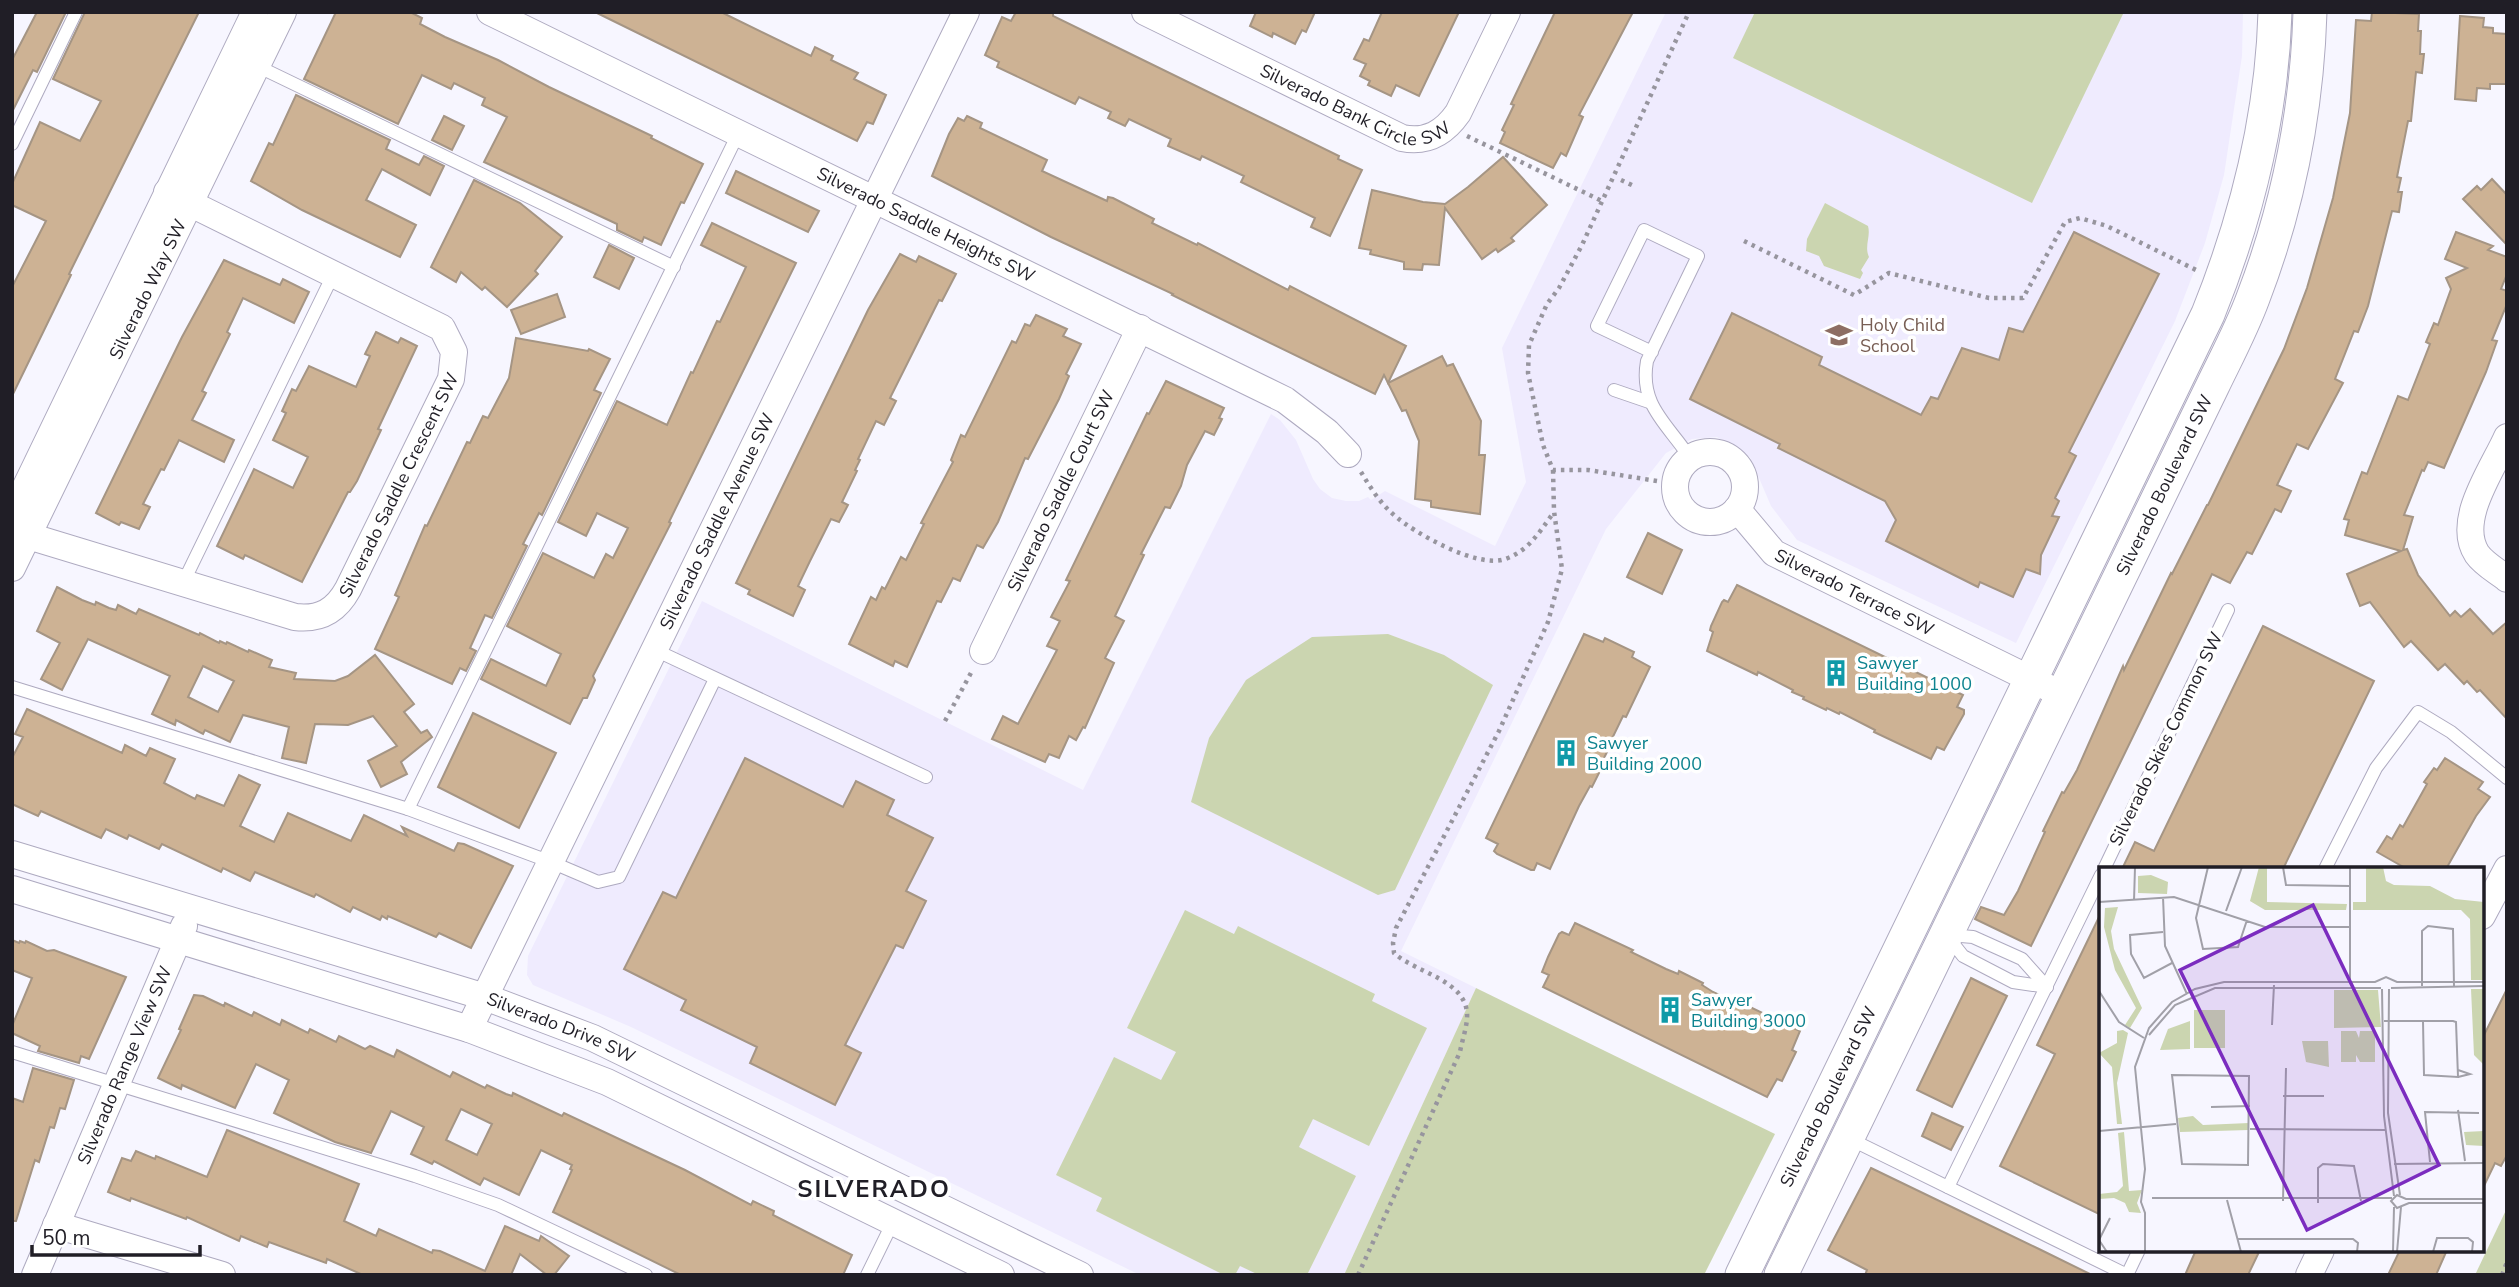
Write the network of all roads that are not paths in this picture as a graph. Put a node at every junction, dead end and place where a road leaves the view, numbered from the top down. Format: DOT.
graph roads {
  1 [pos="76,12"];
  2 [pos="255,12"];
  3 [pos="283,12"];
  4 [pos="490,12"];
  5 [pos="966,12"];
  6 [pos="1145,12"];
  7 [pos="1507,12"];
  8 [pos="2275,12"];
  9 [pos="2310,12"];
  10 [pos="1187,21"];
  11 [pos="257,65"];
  12 [pos="739,132"];
  13 [pos="12,144"];
  14 [pos="179,197"];
  15 [pos="875,198"];
  16 [pos="674,268"];
  17 [pos="334,273"];
  18 [pos="1140,328"];
  19 [pos="1652,352"];
  20 [pos="1614,390"];
  21 [pos="1649,402"];
  22 [pos="2507,436"];
  23 [pos="1348,454"];
  24 [pos="1690,458"];
  25 [pos="1737,509"];
  26 [pos="17,528"];
  27 [pos="12,568"];
  28 [pos="2507,579"];
  29 [pos="183,583"];
  30 [pos="2228,610"];
  31 [pos="655,650"];
  32 [pos="983,651"];
  33 [pos="715,679"];
  34 [pos="2031,679"];
  35 [pos="12,687"];
  36 [pos="2063,695"];
  37 [pos="926,777"];
  38 [pos="2507,778"];
  39 [pos="408,809"];
  40 [pos="12,854"];
  41 [pos="551,862"];
  42 [pos="2105,867"];
  43 [pos="2326,867"];
  44 [pos="2507,869"];
  45 [pos="2099,879"];
  46 [pos="12,889"];
  47 [pos="192,908"];
  48 [pos="2484,912"];
  49 [pos="1915,919"];
  50 [pos="1946,935"];
  51 [pos="178,941"];
  52 [pos="2047,987"];
  53 [pos="485,997"];
  54 [pos="469,1029"];
  55 [pos="12,1052"];
  56 [pos="116,1084"];
  57 [pos="1847,1138"];
  58 [pos="1948,1187"];
  59 [pos="908,1191"];
  60 [pos="893,1222"];
  61 [pos="56,1225"];
  62 [pos="2138,1252"];
  63 [pos="2319,1252"];
  64 [pos="1748,1273"];
  65 [pos="35,1275"];
  66 [pos="222,1275"];
  67 [pos="646,1275"];
  68 [pos="867,1275"];
  69 [pos="1001,1275"];
  70 [pos="1080,1275"];
  71 [pos="1781,1275"];
  72 [pos="2127,1275"];
  73 [pos="2309,1275"];
  1 -- 13 [label="lane"];
  2 -- 14 [label="street, Silverado Way SW"];
  3 -- 11 [label="street, Silverado Way SW"];
  4 -- 12 [label="street, Silverado Saddle Heights SW"];
  5 -- 15 [label="street, Silverado Saddle Avenue SW"];
  6 -- 10 [label="street, Silverado Bank Circle SW"];
  7 -- 10 [label="street, Silverado Bank Circle SW"];
  8 -- 34 [label="street, Silverado Boulevard SW"];
  9 -- 36 [label="street, Silverado Boulevard SW"];
  11 -- 14 [label="street, Silverado Way SW"];
  11 -- 16 [label="lane"];
  12 -- 15 [label="street, Silverado Saddle Heights SW"];
  12 -- 16 [label="lane"];
  14 -- 17 [label="street, Silverado Saddle Crescent SW"];
  14 -- 26 [label="street, Silverado Way SW"];
  15 -- 18 [label="street, Silverado Saddle Heights SW"];
  15 -- 31 [label="street, Silverado Saddle Avenue SW"];
  16 -- 39 [label="lane"];
  17 -- 29 [label="lane"];
  17 -- 29 [label="street, Silverado Saddle Crescent SW"];
  18 -- 23 [label="street, Silverado Saddle Heights SW"];
  18 -- 32 [label="street, Silverado Saddle Court SW"];
  19 -- 19 [label="lane"];
  19 -- 21 [label="lane"];
  20 -- 21 [label="lane"];
  21 -- 24 [label="lane"];
  22 -- 28 [label="street"];
  24 -- 25 [label="street"];
  24 -- 25 [label="street"];
  25 -- 34 [label="street, Silverado Terrace SW"];
  26 -- 27 [label="street, Silverado Way SW"];
  26 -- 29 [label="street, Silverado Saddle Crescent SW"];
  30 -- 42 [label="lane, Silverado Skies Common SW"];
  31 -- 33 [label="lane"];
  31 -- 41 [label="street, Silverado Saddle Avenue SW"];
  33 -- 37 [label="lane"];
  33 -- 41 [label="lane"];
  34 -- 36 [label="street, Silverado Terrace SW"];
  34 -- 49 [label="street, Silverado Boulevard SW"];
  35 -- 39 [label="lane"];
  36 -- 50 [label="street, Silverado Boulevard SW"];
  38 -- 43 [label="lane"];
  39 -- 41 [label="lane"];
  40 -- 47 [label="street, Silverado Drive SW"];
  41 -- 53 [label="street, Silverado Saddle Avenue SW"];
  44 -- 48 [label="street"];
  45 -- 52 [label="lane"];
  46 -- 51 [label="street, Silverado Drive SW"];
  47 -- 51 [label="street, Silverado Range View SW"];
  47 -- 53 [label="street, Silverado Drive SW"];
  49 -- 50 [label="street"];
  49 -- 64 [label="street, Silverado Boulevard SW"];
  50 -- 52 [label="lane"];
  50 -- 52 [label="lane"];
  50 -- 57 [label="street, Silverado Boulevard SW"];
  51 -- 54 [label="street, Silverado Drive SW"];
  51 -- 56 [label="street, Silverado Range View SW"];
  52 -- 58 [label="lane"];
  53 -- 54 [label="street, Silverado Saddle Avenue SW"];
  53 -- 59 [label="street, Silverado Drive SW"];
  54 -- 60 [label="street, Silverado Drive SW"];
  55 -- 56 [label="lane"];
  56 -- 61 [label="street, Silverado Range View SW"];
  56 -- 67 [label="lane"];
  57 -- 58 [label="lane"];
  57 -- 71 [label="street, Silverado Boulevard SW"];
  58 -- 72 [label="lane"];
  59 -- 60 [label="street"];
  59 -- 70 [label="street, Silverado Drive SW"];
  60 -- 68 [label="lane"];
  60 -- 69 [label="street, Silverado Drive SW"];
  61 -- 65 [label="street, Silverado Range View SW"];
  61 -- 66 [label="street"];
  62 -- 72 [label="lane"];
  63 -- 73 [label="street"];
}
